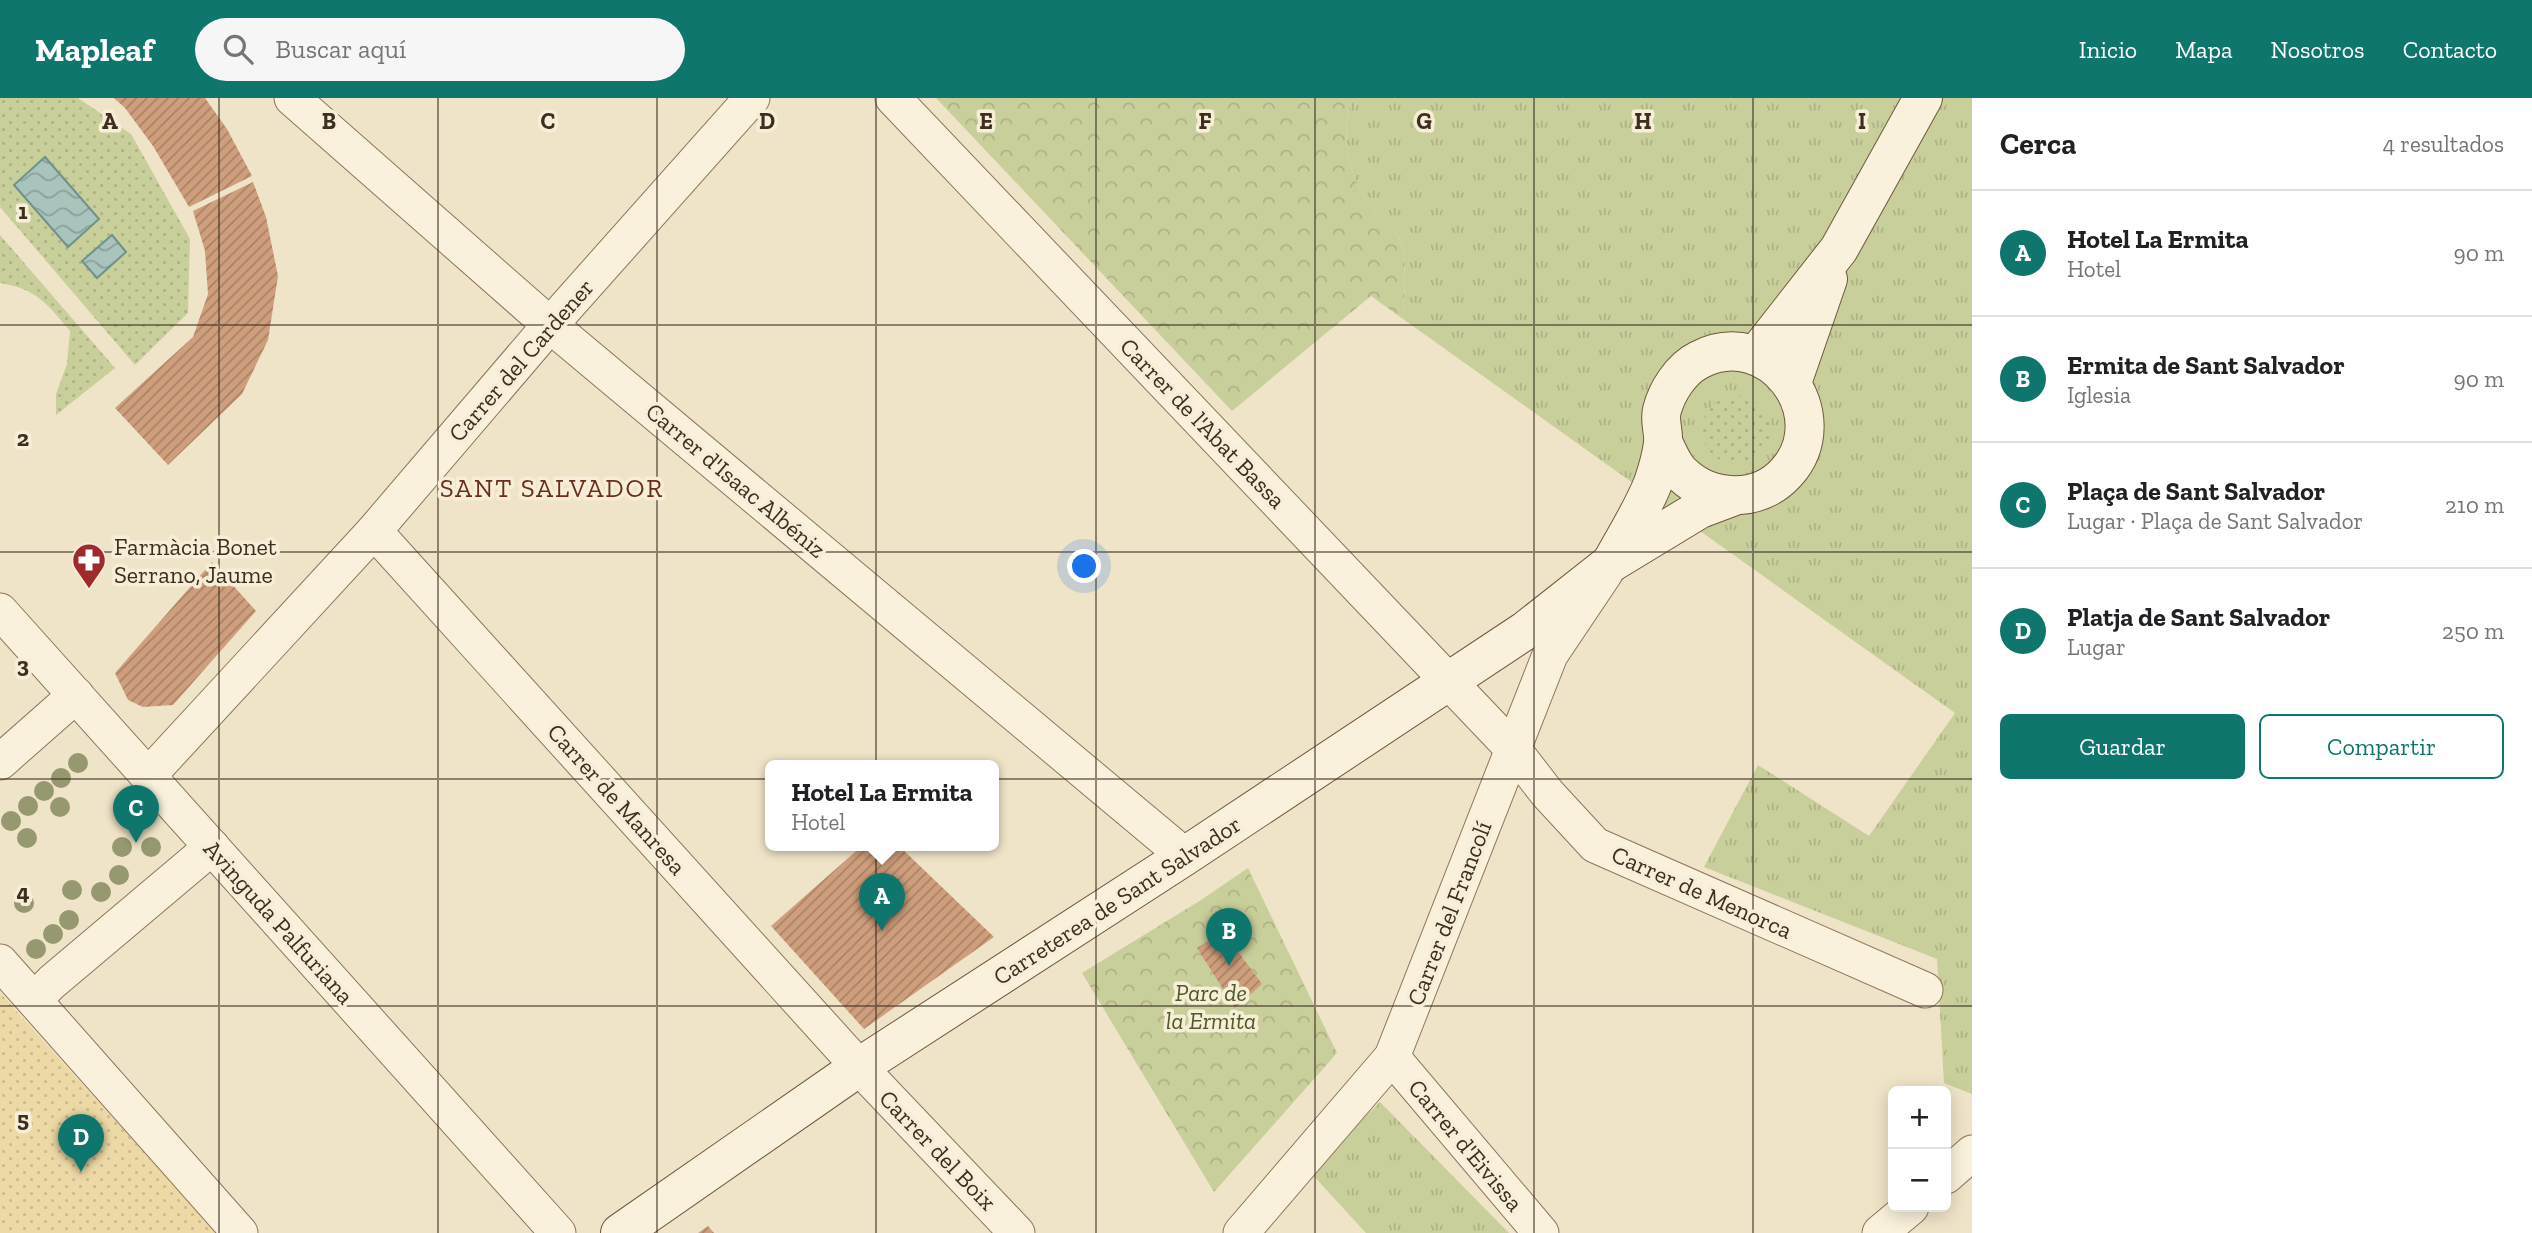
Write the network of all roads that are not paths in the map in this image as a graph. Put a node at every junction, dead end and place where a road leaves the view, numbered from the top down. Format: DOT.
graph roads {
  1 [pos="292,98"];
  2 [pos="752,98"];
  3 [pos="893,98"];
  4 [pos="1923,98"];
  5 [pos="1839,248"];
  6 [pos="550,325"];
  7 [pos="1756,355"];
  8 [pos="1792,383"];
  9 [pos="1663,442"];
  10 [pos="1731,497"];
  11 [pos="374,531"];
  12 [pos="1611,564"];
  13 [pos="0,611"];
  14 [pos="1450,682"];
  15 [pos="76,695"];
  16 [pos="1513,749"];
  17 [pos="0,762"];
  18 [pos="148,776"];
  19 [pos="212,847"];
  20 [pos="1185,856"];
  21 [pos="0,962"];
  22 [pos="1925,990"];
  23 [pos="34,1000"];
  24 [pos="1392,1057"];
  25 [pos="859,1067"];
  26 [pos="1972,1153"];
  27 [pos="1951,1172"];
  28 [pos="1904,1212"];
  29 [pos="240,1233"];
  30 [pos="558,1233"];
  31 [pos="620,1233"];
  32 [pos="1017,1233"];
  33 [pos="1241,1233"];
  34 [pos="1541,1233"];
  35 [pos="1880,1233"];
  1 -- 6 [label="street, Carrer d'Isaac Albéniz"];
  2 -- 6 [label="street, Carrer del Cardener"];
  3 -- 14 [label="street, Carrer de l'Abat Bassa"];
  4 -- 5 [label="street"];
  5 -- 7 [label="street"];
  5 -- 8 [label="street"];
  6 -- 11 [label="street, Carrer del Cardener"];
  6 -- 20 [label="street, Carrer d'Isaac Albéniz"];
  7 -- 8 [label="street"];
  7 -- 9 [label="street"];
  8 -- 10 [label="street"];
  9 -- 10 [label="street"];
  9 -- 12 [label="street"];
  10 -- 12 [label="street, Carreterea de Sant Salvador"];
  11 -- 18 [label="street, Carrer del Cardener"];
  11 -- 25 [label="street, Carrer de Manresa"];
  12 -- 14 [label="street, Carreterea de Sant Salvador"];
  12 -- 16 [label="street, Carrer del Francolí"];
  13 -- 15 [label="street, Avinguda Palfuriana"];
  14 -- 16 [label="street, Carrer de l'Abat Bassa"];
  14 -- 20 [label="street, Carreterea de Sant Salvador"];
  15 -- 17 [label="street"];
  15 -- 18 [label="street, Avinguda Palfuriana"];
  16 -- 22 [label="street, Carrer de Menorca"];
  16 -- 24 [label="street, Carrer del Francolí"];
  18 -- 19 [label="street, Avinguda Palfuriana"];
  19 -- 23 [label="street"];
  19 -- 30 [label="street, Avinguda Palfuriana"];
  20 -- 25 [label="street, Carreterea de Sant Salvador"];
  21 -- 23 [label="street"];
  23 -- 29 [label="street"];
  24 -- 33 [label="street, Carrer del Francolí"];
  24 -- 34 [label="street, Carrer d'Eivissa"];
  25 -- 31 [label="street, Carreterea de Sant Salvador"];
  25 -- 32 [label="street, Carrer del Boix"];
  26 -- 27 [label="street"];
  28 -- 35 [label="street"];
}
